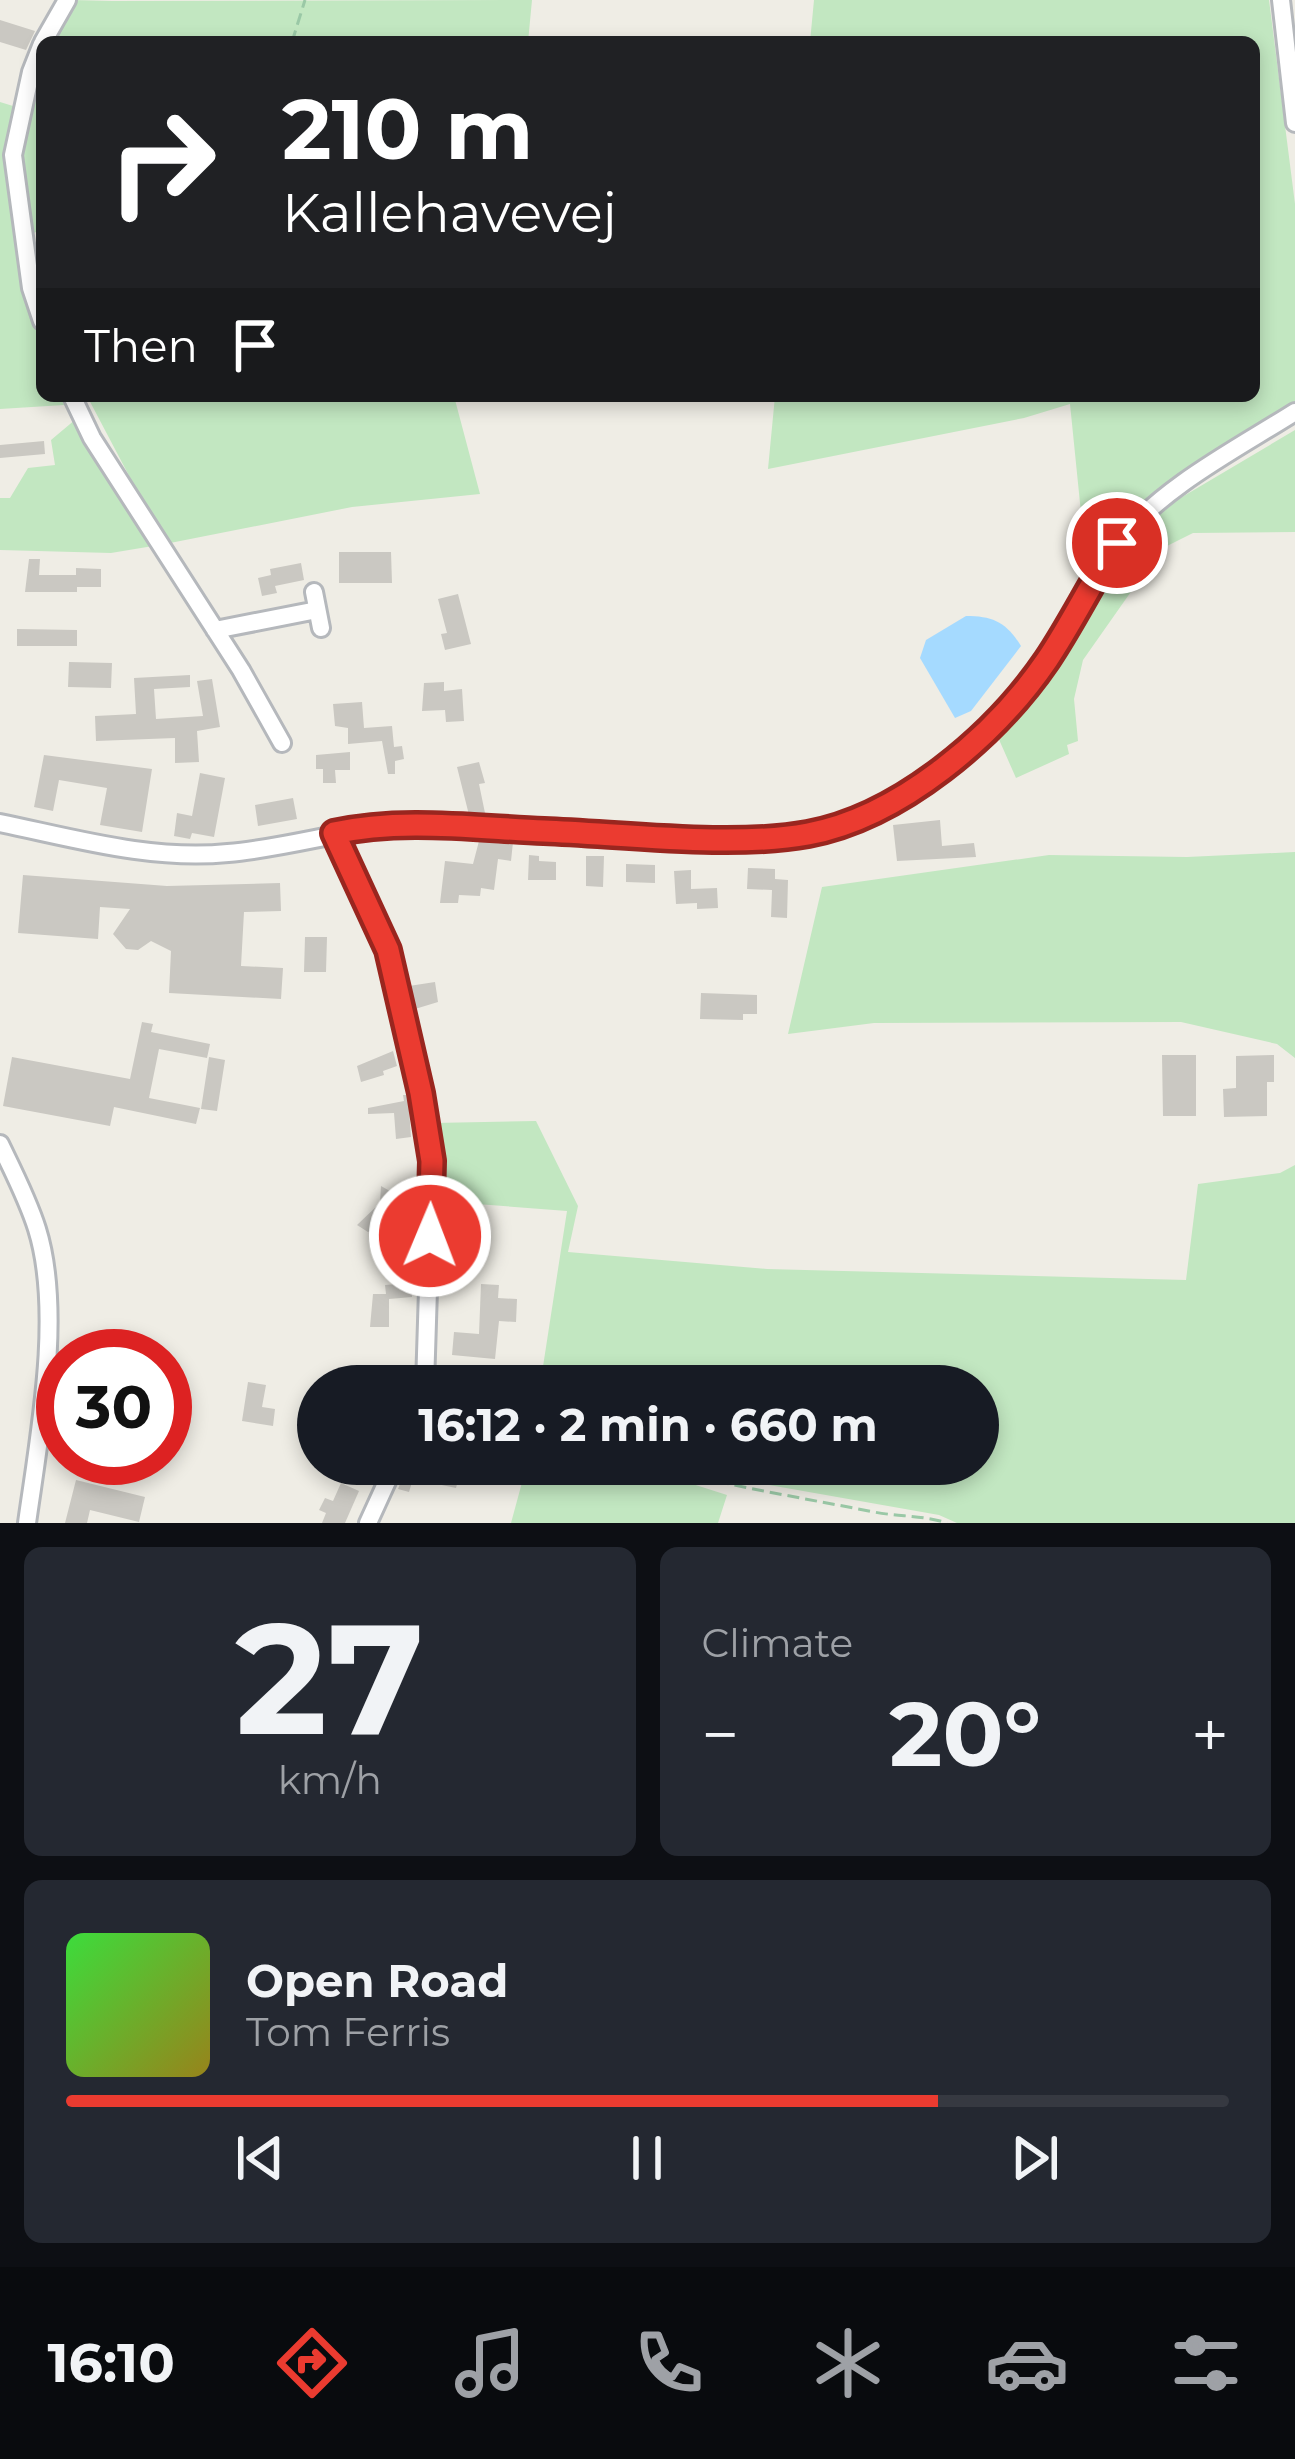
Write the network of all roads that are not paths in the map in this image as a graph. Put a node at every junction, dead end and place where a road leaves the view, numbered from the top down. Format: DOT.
graph roads {
  1 [pos="67,0"];
  2 [pos="1281,0"];
  3 [pos="46,36"];
  4 [pos="36,59"];
  5 [pos="1295,123"];
  6 [pos="36,303"];
  7 [pos="75,402"];
  8 [pos="1295,412"];
  9 [pos="321,628"];
  10 [pos="215,630"];
  11 [pos="282,743"];
  12 [pos="0,823"];
  13 [pos="334,833"];
  14 [pos="0,1144"];
  15 [pos="426,1365"];
  16 [pos="385,1485"];
  17 [pos="27,1523"];
  18 [pos="368,1523"];
  1 -- 3 [label="street"];
  2 -- 5 [label="street"];
  4 -- 6 [label="street"];
  7 -- 10 [label="street"];
  8 -- 13 [label="street"];
  9 -- 10 [label="street"];
  10 -- 11 [label="street"];
  12 -- 13 [label="street"];
  13 -- 15 [label="street"];
  14 -- 17 [label="street"];
  16 -- 18 [label="street"];
}
